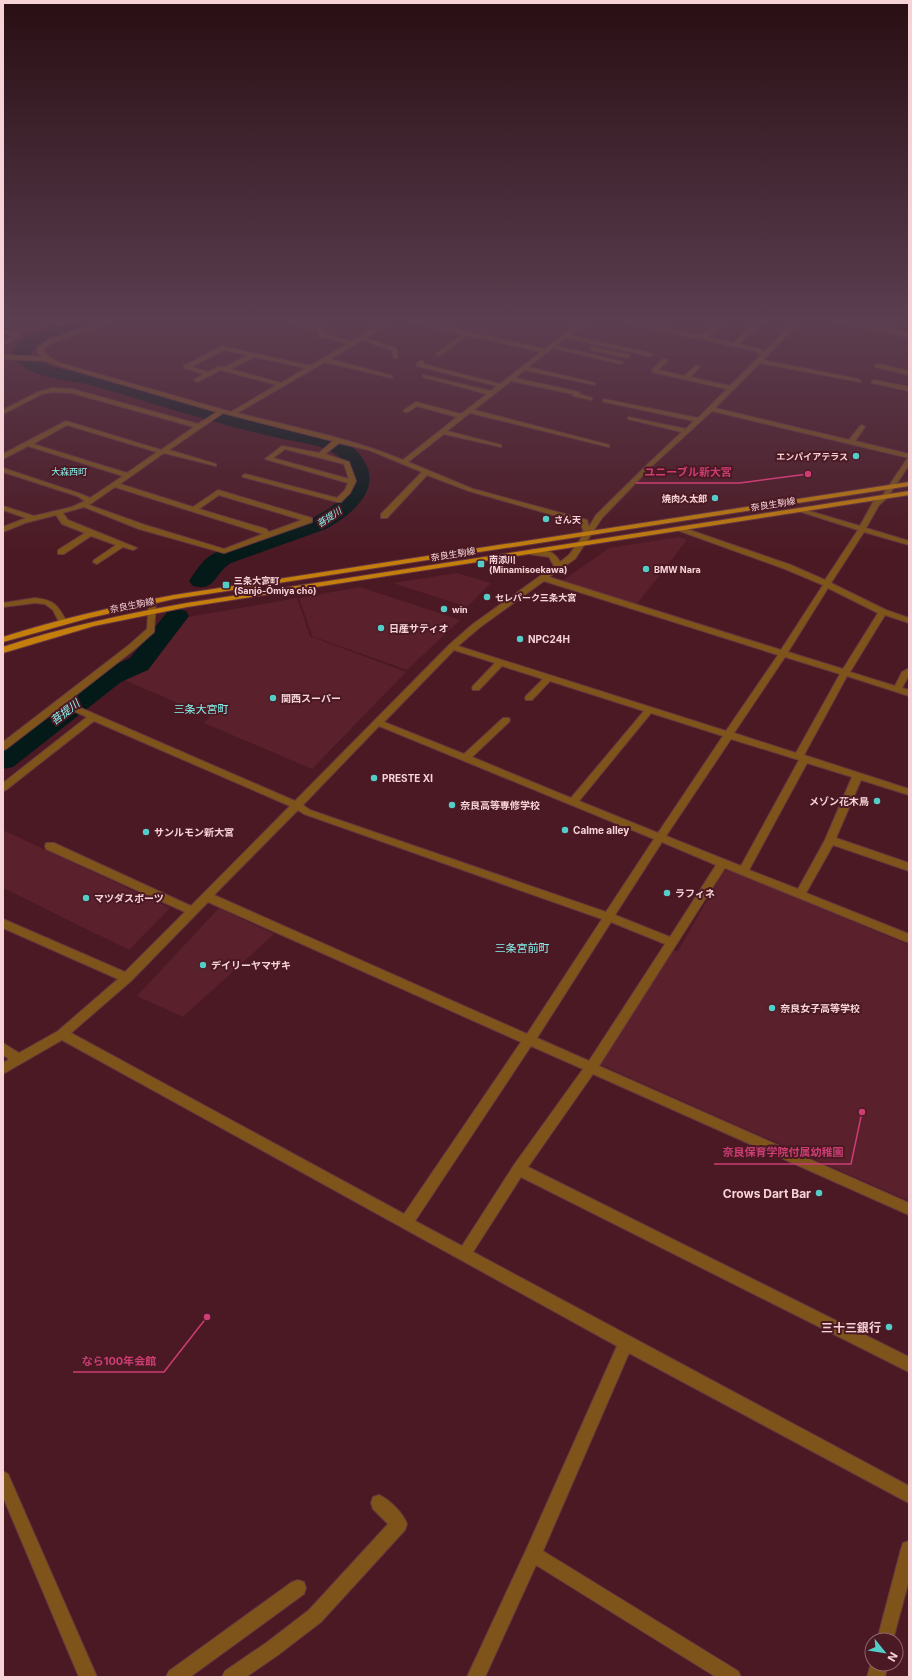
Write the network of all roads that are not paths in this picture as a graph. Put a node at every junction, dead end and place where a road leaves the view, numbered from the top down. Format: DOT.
graph roads {
  1 [pos="33,396"];
  2 [pos="92,396"];
  3 [pos="168,396"];
  4 [pos="262,396"];
  5 [pos="488,396"];
  6 [pos="580,396"];
  7 [pos="723,396"];
  8 [pos="590,399"];
  9 [pos="605,400"];
  10 [pos="711,409"];
  11 [pos="406,411"];
  12 [pos="470,411"];
  13 [pos="3,412"];
  14 [pos="221,412"];
  15 [pos="232,414"];
  16 [pos="463,417"];
  17 [pos="630,418"];
  18 [pos="699,420"];
  19 [pos="200,426"];
  20 [pos="862,427"];
  21 [pos="687,431"];
  22 [pos="443,432"];
  23 [pos="338,441"];
  24 [pos="851,442"];
  25 [pos="27,444"];
  26 [pos="499,446"];
  27 [pos="608,446"];
  28 [pos="163,452"];
  29 [pos="320,455"];
  30 [pos="909,456"];
  31 [pos="3,457"];
  32 [pos="909,460"];
  33 [pos="405,461"];
  34 [pos="214,465"];
  35 [pos="3,470"];
  36 [pos="427,471"];
  37 [pos="128,475"];
  38 [pos="245,476"];
  39 [pos="353,481"];
  40 [pos="114,484"];
  41 [pos="909,484"];
  42 [pos="892,486"];
  43 [pos="909,493"];
  44 [pos="885,497"];
  45 [pos="87,503"];
  46 [pos="3,508"];
  47 [pos="193,510"];
  48 [pos="799,510"];
  49 [pos="58,512"];
  50 [pos="384,516"];
  51 [pos="33,518"];
  52 [pos="678,529"];
  53 [pos="862,529"];
  54 [pos="3,530"];
  55 [pos="90,533"];
  56 [pos="587,533"];
  57 [pos="267,534"];
  58 [pos="909,543"];
  59 [pos="122,544"];
  60 [pos="582,544"];
  61 [pos="133,548"];
  62 [pos="61,552"];
  63 [pos="532,552"];
  64 [pos="96,562"];
  65 [pos="558,567"];
  66 [pos="543,578"];
  67 [pos="827,584"];
  68 [pos="152,602"];
  69 [pos="3,605"];
  70 [pos="152,611"];
  71 [pos="883,612"];
  72 [pos="909,621"];
  73 [pos="63,622"];
  74 [pos="3,640"];
  75 [pos="452,647"];
  76 [pos="3,650"];
  77 [pos="783,653"];
  78 [pos="501,662"];
  79 [pos="909,671"];
  80 [pos="846,673"];
  81 [pos="550,677"];
  82 [pos="476,688"];
  83 [pos="897,690"];
  84 [pos="909,693"];
  85 [pos="529,698"];
  86 [pos="68,705"];
  87 [pos="650,709"];
  88 [pos="93,717"];
  89 [pos="506,720"];
  90 [pos="378,722"];
  91 [pos="729,734"];
  92 [pos="3,747"];
  93 [pos="466,758"];
  94 [pos="801,758"];
  95 [pos="858,775"];
  96 [pos="3,788"];
  97 [pos="909,792"];
  98 [pos="574,802"];
  99 [pos="297,805"];
  100 [pos="661,836"];
  101 [pos="830,840"];
  102 [pos="50,846"];
  103 [pos="722,864"];
  104 [pos="909,867"];
  105 [pos="743,871"];
  106 [pos="800,895"];
  107 [pos="208,897"];
  108 [pos="193,911"];
  109 [pos="608,917"];
  110 [pos="3,923"];
  111 [pos="909,939"];
  112 [pos="672,942"];
  113 [pos="127,978"];
  114 [pos="62,1034"];
  115 [pos="529,1040"];
  116 [pos="3,1048"];
  117 [pos="19,1060"];
  118 [pos="591,1068"];
  119 [pos="3,1069"];
  120 [pos="519,1169"];
  121 [pos="909,1209"];
  122 [pos="406,1223"];
  123 [pos="464,1254"];
  124 [pos="626,1343"];
  125 [pos="909,1366"];
  126 [pos="3,1479"];
  127 [pos="909,1495"];
  128 [pos="379,1503"];
  129 [pos="909,1549"];
  130 [pos="533,1554"];
  131 [pos="298,1588"];
  132 [pos="887,1632"];
  133 [pos="88,1677"];
  134 [pos="175,1677"];
  135 [pos="231,1677"];
  136 [pos="476,1677"];
  137 [pos="732,1677"];
  1 -- 13 [label="street"];
  2 -- 19 [label="street"];
  3 -- 14 [label="street"];
  4 -- 15 [label="street"];
  5 -- 12 [label="street"];
  6 -- 8 [label="street"];
  7 -- 10 [label="street"];
  9 -- 18 [label="street"];
  10 -- 18 [label="street"];
  10 -- 24 [label="street"];
  11 -- 16 [label="street"];
  12 -- 16 [label="street"];
  12 -- 27 [label="street"];
  14 -- 15 [label="street"];
  14 -- 19 [label="street"];
  15 -- 23 [label="street"];
  16 -- 22 [label="street"];
  17 -- 21 [label="street"];
  18 -- 21 [label="street"];
  19 -- 28 [label="street"];
  20 -- 24 [label="street"];
  21 -- 56 [label="street"];
  22 -- 26 [label="street"];
  22 -- 33 [label="street"];
  23 -- 29 [label="street"];
  23 -- 33 [label="street"];
  24 -- 30 [label="street"];
  25 -- 28 [label="street"];
  25 -- 31 [label="street"];
  25 -- 37 [label="street"];
  28 -- 34 [label="street"];
  28 -- 37 [label="street"];
  29 -- 39 [label="street"];
  29 -- 39 [label="street"];
  32 -- 42 [label="street"];
  33 -- 36 [label="street"];
  35 -- 45 [label="street"];
  36 -- 50 [label="street"];
  36 -- 56 [label="street"];
  37 -- 40 [label="street"];
  38 -- 39 [label="street"];
  40 -- 45 [label="street"];
  40 -- 47 [label="street"];
  41 -- 42 [label="main road, 奈良生駒線"];
  42 -- 44 [label="street"];
  42 -- 56 [label="main road, 奈良生駒線"];
  43 -- 44 [label="main road, 奈良生駒線"];
  44 -- 48 [label="main road, 奈良生駒線"];
  44 -- 53 [label="street"];
  45 -- 49 [label="street"];
  45 -- 57 [label="street"];
  46 -- 51 [label="street"];
  47 -- 57 [label="street"];
  47 -- 57 [label="street"];
  48 -- 52 [label="main road, 奈良生駒線"];
  48 -- 53 [label="street"];
  49 -- 51 [label="street"];
  49 -- 55 [label="street"];
  51 -- 54 [label="street"];
  52 -- 60 [label="main road, 奈良生駒線"];
  52 -- 67 [label="street"];
  53 -- 58 [label="street"];
  53 -- 67 [label="street"];
  55 -- 59 [label="street"];
  55 -- 62 [label="street"];
  56 -- 60 [label="street"];
  56 -- 68 [label="main road, 奈良生駒線"];
  59 -- 61 [label="street"];
  59 -- 64 [label="street"];
  60 -- 63 [label="main road, 奈良生駒線"];
  60 -- 65 [label="street"];
  63 -- 65 [label="street"];
  63 -- 70 [label="main road, 奈良生駒線"];
  65 -- 66 [label="street"];
  66 -- 75 [label="street"];
  66 -- 77 [label="street"];
  67 -- 71 [label="street"];
  67 -- 77 [label="street"];
  68 -- 70 [label="street"];
  68 -- 73 [label="main road, 奈良生駒線"];
  69 -- 73 [label="street"];
  70 -- 76 [label="main road, 奈良生駒線"];
  70 -- 86 [label="street"];
  71 -- 72 [label="street"];
  71 -- 80 [label="street"];
  73 -- 74 [label="main road, 奈良生駒線"];
  75 -- 78 [label="street"];
  75 -- 90 [label="street"];
  77 -- 80 [label="street"];
  77 -- 91 [label="street"];
  78 -- 81 [label="street"];
  78 -- 82 [label="street"];
  79 -- 83 [label="street"];
  80 -- 83 [label="street"];
  80 -- 94 [label="street"];
  81 -- 85 [label="street"];
  81 -- 87 [label="street"];
  83 -- 84 [label="street"];
  86 -- 88 [label="street"];
  86 -- 92 [label="street"];
  87 -- 91 [label="street"];
  87 -- 98 [label="street"];
  88 -- 96 [label="street"];
  88 -- 99 [label="street"];
  89 -- 93 [label="street"];
  90 -- 93 [label="street"];
  90 -- 99 [label="street"];
  91 -- 94 [label="street"];
  91 -- 100 [label="street"];
  93 -- 98 [label="street"];
  94 -- 95 [label="street"];
  94 -- 105 [label="street"];
  95 -- 97 [label="street"];
  95 -- 101 [label="street"];
  98 -- 100 [label="street"];
  99 -- 107 [label="street"];
  99 -- 109 [label="street"];
  100 -- 103 [label="street"];
  100 -- 109 [label="street"];
  101 -- 104 [label="street"];
  101 -- 106 [label="street"];
  102 -- 108 [label="street"];
  103 -- 105 [label="street"];
  103 -- 112 [label="street"];
  105 -- 106 [label="street"];
  106 -- 111 [label="street"];
  107 -- 108 [label="street"];
  107 -- 115 [label="street"];
  108 -- 113 [label="street"];
  109 -- 112 [label="street"];
  109 -- 115 [label="street"];
  110 -- 113 [label="street"];
  112 -- 118 [label="street"];
  113 -- 114 [label="street"];
  114 -- 117 [label="street"];
  114 -- 122 [label="street"];
  115 -- 118 [label="street"];
  115 -- 122 [label="street"];
  116 -- 117 [label="street"];
  117 -- 119 [label="street"];
  118 -- 120 [label="street"];
  118 -- 121 [label="street"];
  120 -- 123 [label="street"];
  120 -- 125 [label="street"];
  122 -- 123 [label="street"];
  123 -- 124 [label="street"];
  124 -- 127 [label="street"];
  124 -- 130 [label="street"];
  126 -- 133 [label="street"];
  128 -- 135 [label="street"];
  129 -- 132 [label="street"];
  130 -- 136 [label="street"];
  130 -- 137 [label="street"];
  131 -- 134 [label="street"];
}
